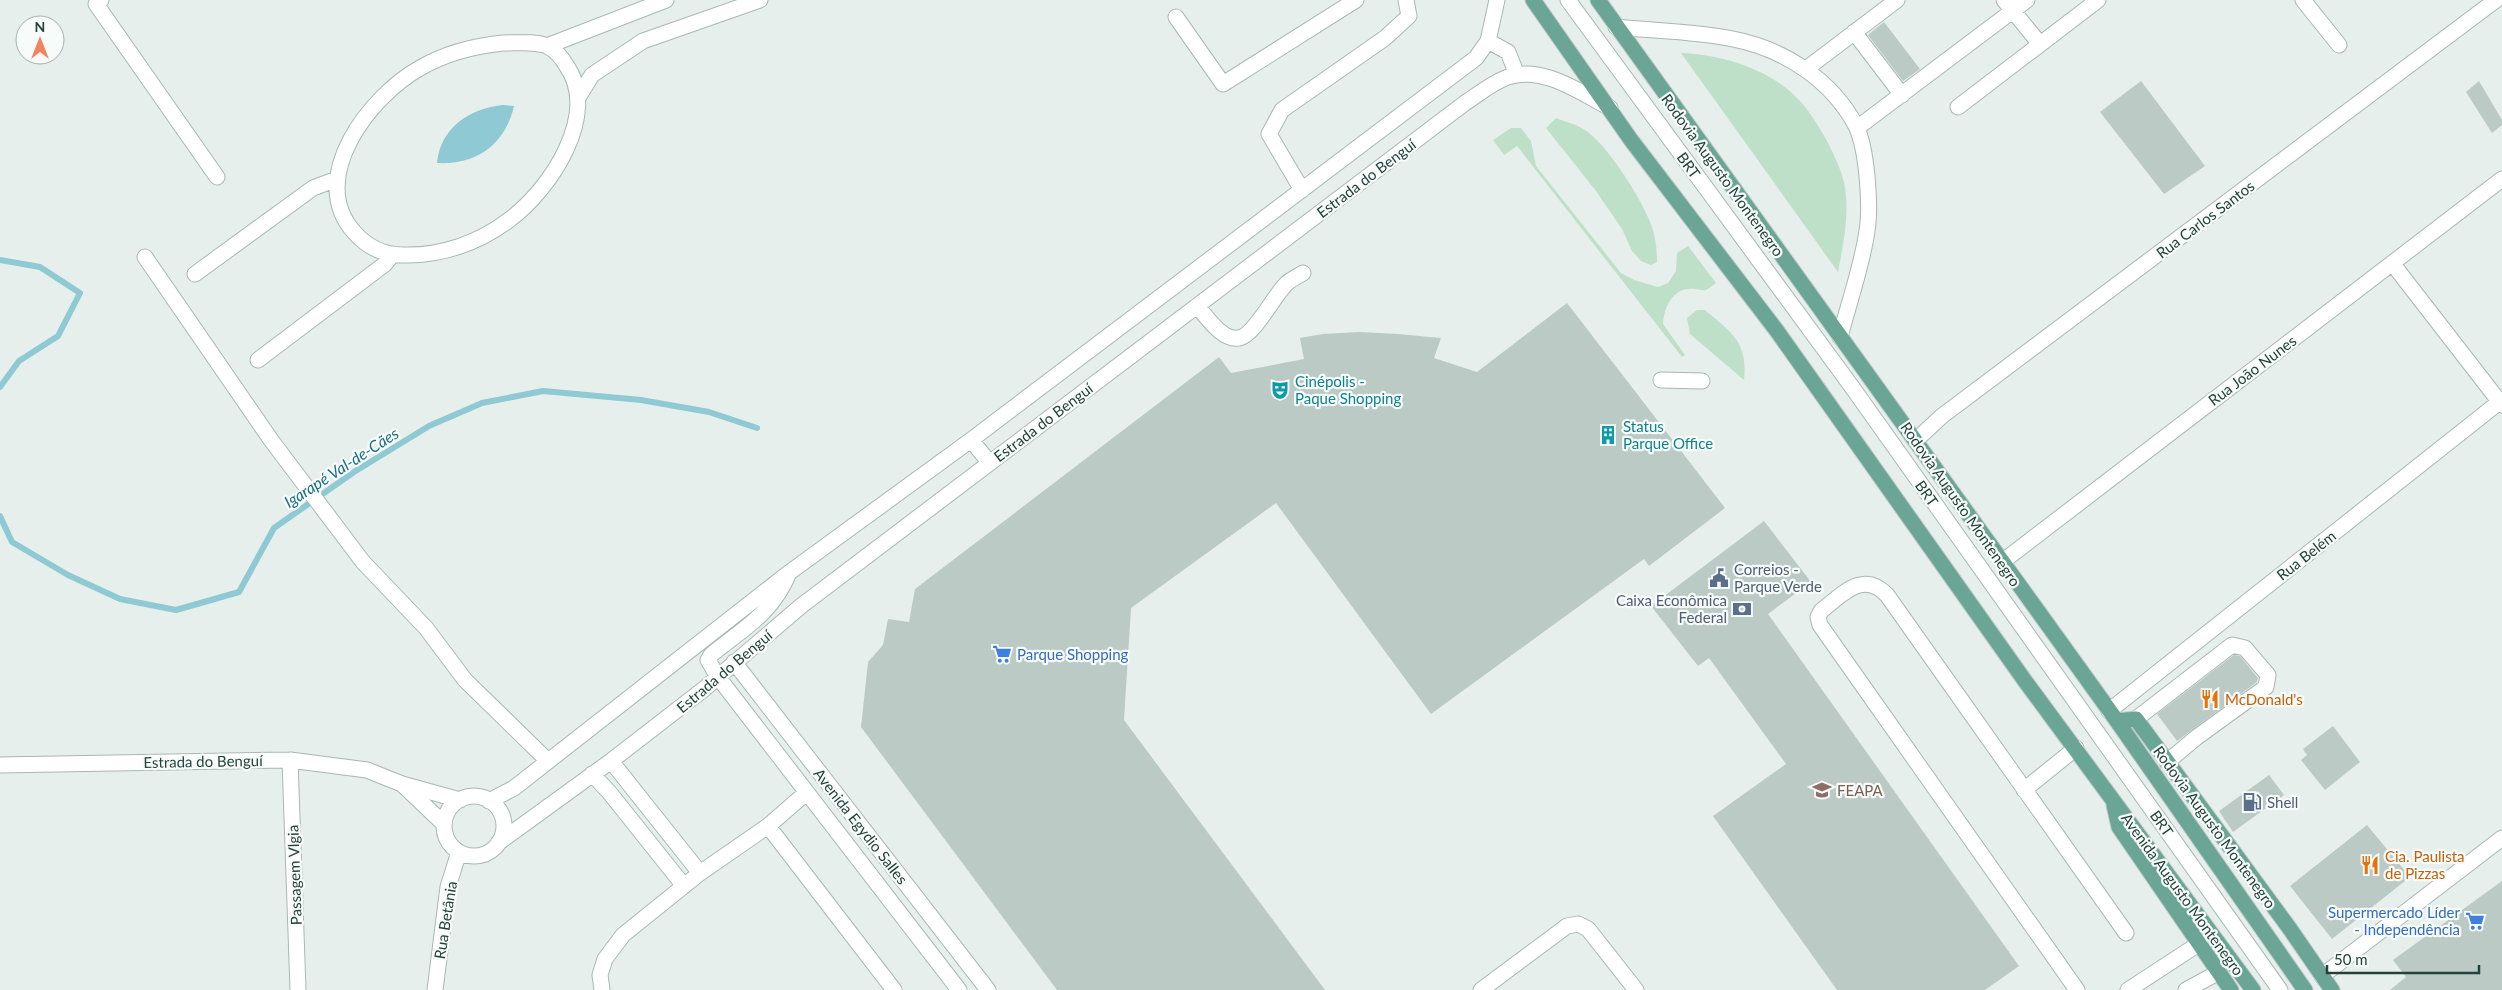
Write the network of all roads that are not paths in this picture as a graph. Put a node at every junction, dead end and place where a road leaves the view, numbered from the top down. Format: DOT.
graph roads {
  1 [pos="101,0"];
  2 [pos="760,0"];
  3 [pos="1356,0"];
  4 [pos="1406,0"];
  5 [pos="1497,0"];
  6 [pos="1533,0"];
  7 [pos="1568,0"];
  8 [pos="1598,0"];
  9 [pos="1897,0"];
  10 [pos="2027,0"];
  11 [pos="2098,0"];
  12 [pos="2303,0"];
  13 [pos="2496,0"];
  14 [pos="662,1"];
  15 [pos="632,5"];
  16 [pos="2008,6"];
  17 [pos="1176,17"];
  18 [pos="1616,27"];
  19 [pos="1854,32"];
  20 [pos="1488,41"];
  21 [pos="2040,44"];
  22 [pos="2338,44"];
  23 [pos="547,46"];
  24 [pos="1806,69"];
  25 [pos="1517,75"];
  26 [pos="1902,95"];
  27 [pos="579,96"];
  28 [pos="1958,107"];
  29 [pos="1610,108"];
  30 [pos="1857,128"];
  31 [pos="216,176"];
  32 [pos="337,179"];
  33 [pos="2502,179"];
  34 [pos="1302,190"];
  35 [pos="392,255"];
  36 [pos="145,258"];
  37 [pos="2392,263"];
  38 [pos="1303,273"];
  39 [pos="194,274"];
  40 [pos="1197,306"];
  41 [pos="1840,337"];
  42 [pos="258,360"];
  43 [pos="1661,380"];
  44 [pos="1702,382"];
  45 [pos="2501,402"];
  46 [pos="971,440"];
  47 [pos="1916,440"];
  48 [pos="989,462"];
  49 [pos="2002,562"];
  50 [pos="790,572"];
  51 [pos="734,662"];
  52 [pos="718,677"];
  53 [pos="2113,716"];
  54 [pos="2136,719"];
  55 [pos="2076,748"];
  56 [pos="290,760"];
  57 [pos="548,761"];
  58 [pos="611,761"];
  59 [pos="2168,762"];
  60 [pos="0,765"];
  61 [pos="592,774"];
  62 [pos="402,784"];
  63 [pos="2024,790"];
  64 [pos="806,793"];
  65 [pos="2113,799"];
  66 [pos="460,800"];
  67 [pos="489,801"];
  68 [pos="444,824"];
  69 [pos="768,826"];
  70 [pos="2502,838"];
  71 [pos="498,843"];
  72 [pos="458,852"];
  73 [pos="700,873"];
  74 [pos="684,886"];
  75 [pos="2126,933"];
  76 [pos="2200,943"];
  77 [pos="2218,972"];
  78 [pos="2322,976"];
  79 [pos="2278,986"];
  80 [pos="885,987"];
  81 [pos="2251,988"];
  82 [pos="298,990"];
  83 [pos="435,990"];
  84 [pos="602,990"];
  85 [pos="959,990"];
  86 [pos="988,990"];
  87 [pos="1481,990"];
  88 [pos="1636,990"];
  89 [pos="2077,990"];
  90 [pos="2128,990"];
  91 [pos="2186,990"];
  92 [pos="2231,990"];
  93 [pos="2305,990"];
  94 [pos="2332,990"];
  1 -- 31 [label="street"];
  2 -- 27 [label="street"];
  3 -- 17 [label="street"];
  4 -- 34 [label="street"];
  5 -- 20 [label="street, Estrada do Benguí"];
  6 -- 29 [label="main road"];
  7 -- 79 [label="street, BRT"];
  8 -- 18 [label="main road, Rodovia Augusto Montenegro"];
  9 -- 19 [label="street"];
  10 -- 16 [label="street"];
  11 -- 21 [label="street"];
  12 -- 22 [label="street"];
  13 -- 47 [label="street, Rua Carlos Santos"];
  14 -- 15 [label="street"];
  15 -- 23 [label="street"];
  16 -- 21 [label="street"];
  16 -- 26 [label="street"];
  18 -- 24 [label="street"];
  18 -- 41 [label="main road, Rodovia Augusto Montenegro"];
  19 -- 24 [label="street"];
  19 -- 26 [label="street"];
  20 -- 25 [label="street"];
  20 -- 34 [label="street, Estrada do Benguí"];
  21 -- 28 [label="street"];
  23 -- 27 [label="street"];
  23 -- 32 [label="street"];
  24 -- 30 [label="street"];
  25 -- 29 [label="street, Estrada do Benguí"];
  25 -- 40 [label="street, Estrada do Benguí"];
  26 -- 30 [label="street"];
  27 -- 35 [label="street"];
  29 -- 55 [label="main road"];
  30 -- 41 [label="street"];
  32 -- 35 [label="street"];
  32 -- 39 [label="street"];
  33 -- 37 [label="street, Rua João Nunes"];
  34 -- 46 [label="street, Estrada do Benguí"];
  35 -- 42 [label="street"];
  36 -- 57 [label="street"];
  37 -- 45 [label="street"];
  37 -- 49 [label="street, Rua João Nunes"];
  38 -- 40 [label="street"];
  40 -- 48 [label="street, Estrada do Benguí"];
  41 -- 47 [label="main road, Rodovia Augusto Montenegro"];
  43 -- 44 [label="street"];
  45 -- 53 [label="street, Rua Belém"];
  46 -- 48 [label="street"];
  46 -- 50 [label="street, Estrada do Benguí"];
  47 -- 49 [label="main road, Rodovia Augusto Montenegro"];
  48 -- 51 [label="street, Estrada do Benguí"];
  49 -- 53 [label="main road, Rodovia Augusto Montenegro"];
  50 -- 52 [label="street"];
  50 -- 57 [label="street, Estrada do Benguí"];
  51 -- 52 [label="street, Estrada do Benguí"];
  51 -- 86 [label="street, Avenida Egydio Salles"];
  52 -- 58 [label="street, Estrada do Benguí"];
  52 -- 64 [label="street, Avenida Egydio Salles"];
  53 -- 54 [label="main road"];
  53 -- 93 [label="main road"];
  54 -- 59 [label="main road, Rodovia Augusto Montenegro"];
  54 -- 59 [label="street"];
  55 -- 63 [label="street"];
  55 -- 65 [label="main road"];
  56 -- 60 [label="street, Estrada do Benguí"];
  56 -- 62 [label="street, Estrada do Benguí"];
  56 -- 82 [label="street, Passagem Vlgia"];
  57 -- 67 [label="street, Estrada do Benguí"];
  58 -- 61 [label="street, Estrada do Benguí"];
  58 -- 73 [label="street"];
  59 -- 78 [label="main road, Rodovia Augusto Montenegro"];
  61 -- 71 [label="street, Estrada do Benguí"];
  61 -- 74 [label="street"];
  62 -- 66 [label="street, Estrada do Benguí"];
  62 -- 68 [label="street, Estrada do Benguí"];
  63 -- 75 [label="street"];
  63 -- 89 [label="street"];
  64 -- 69 [label="street"];
  64 -- 85 [label="street, Avenida Egydio Salles"];
  65 -- 76 [label="main road"];
  65 -- 81 [label="main road, Avenida Augusto Montenegro"];
  66 -- 67 [label="street"];
  66 -- 68 [label="street"];
  67 -- 71 [label="street"];
  68 -- 72 [label="street"];
  69 -- 73 [label="street"];
  69 -- 80 [label="street"];
  70 -- 78 [label="street"];
  71 -- 72 [label="street"];
  72 -- 83 [label="street, Rua Betânia"];
  73 -- 74 [label="street"];
  74 -- 84 [label="street"];
  76 -- 77 [label="main road"];
  76 -- 90 [label="street"];
  77 -- 91 [label="street"];
  77 -- 92 [label="main road"];
  78 -- 94 [label="main road, Rodovia Augusto Montenegro"];
  87 -- 88 [label="street"];
}
